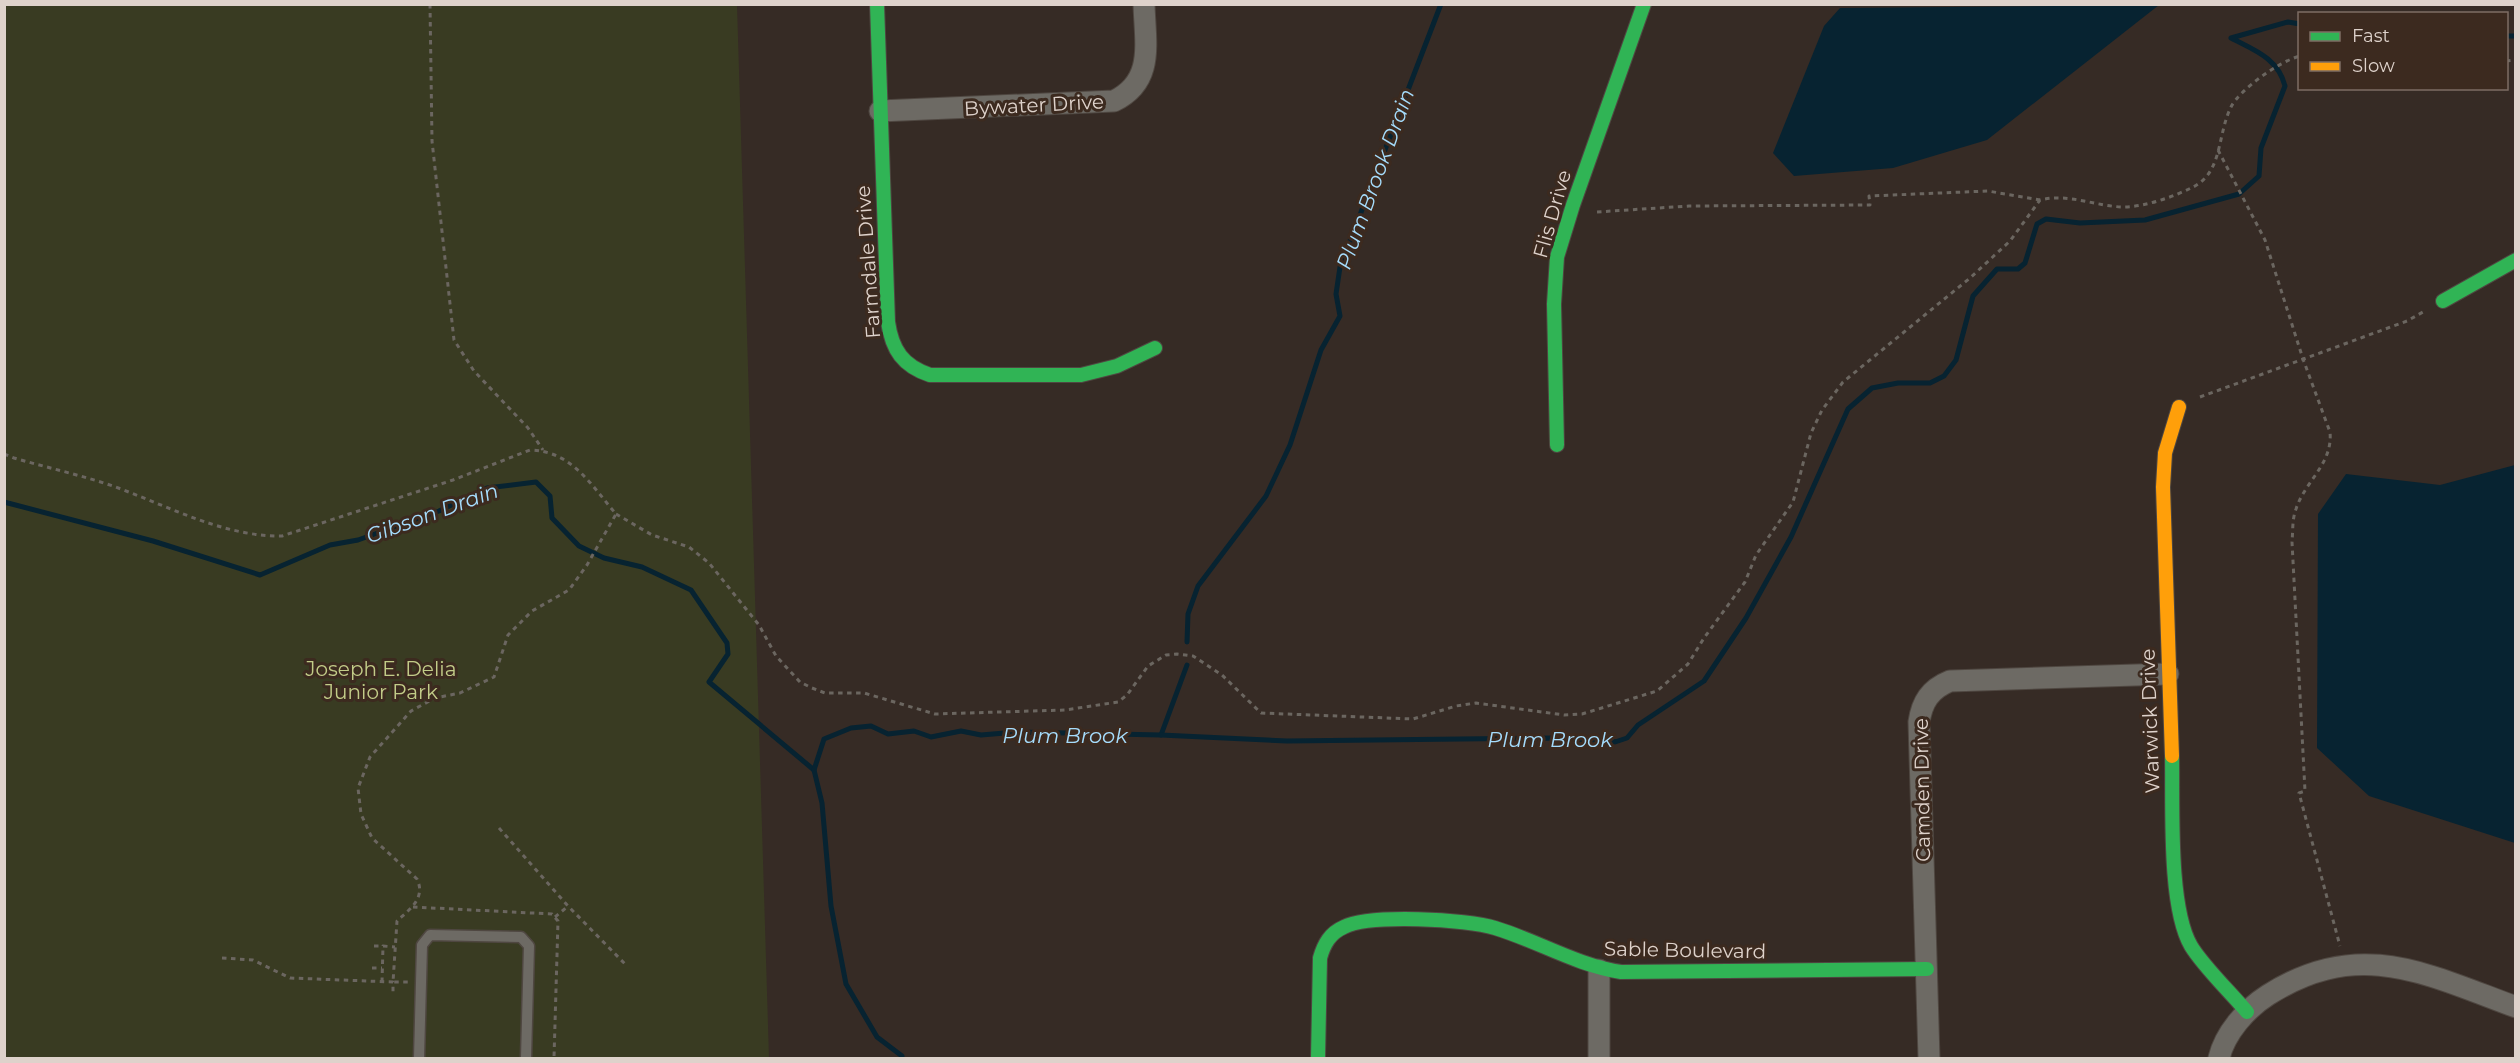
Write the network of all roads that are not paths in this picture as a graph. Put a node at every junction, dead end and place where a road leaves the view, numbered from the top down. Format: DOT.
graph roads {
  1 [pos="877,4"];
  2 [pos="1144,4"];
  3 [pos="1644,4"];
  4 [pos="880,111"];
  5 [pos="2516,260"];
  6 [pos="2443,301"];
  7 [pos="1155,348"];
  8 [pos="2179,407"];
  9 [pos="1557,445"];
  10 [pos="2168,674"];
  11 [pos="1927,969"];
  12 [pos="1599,970"];
  13 [pos="2516,1007"];
  14 [pos="2247,1012"];
  15 [pos="419,1059"];
  16 [pos="526,1059"];
  17 [pos="1318,1059"];
  18 [pos="1599,1059"];
  19 [pos="1929,1059"];
  20 [pos="2220,1059"];
  1 -- 4 [label="street, Farmdale Drive"];
  2 -- 4 [label="street, Bywater Drive"];
  3 -- 9 [label="street, Flis Drive"];
  4 -- 7 [label="street, Farmdale Drive"];
  5 -- 6 [label="street"];
  8 -- 10 [label="street, Warwick Drive"];
  10 -- 11 [label="street, Camden Drive"];
  10 -- 14 [label="street, Warwick Drive"];
  11 -- 12 [label="street, Sable Boulevard"];
  11 -- 19 [label="street, Camden Drive"];
  12 -- 17 [label="street, Sable Boulevard"];
  12 -- 18 [label="street"];
  13 -- 14 [label="street"];
  14 -- 20 [label="street"];
  15 -- 16 [label="lane"];
}
